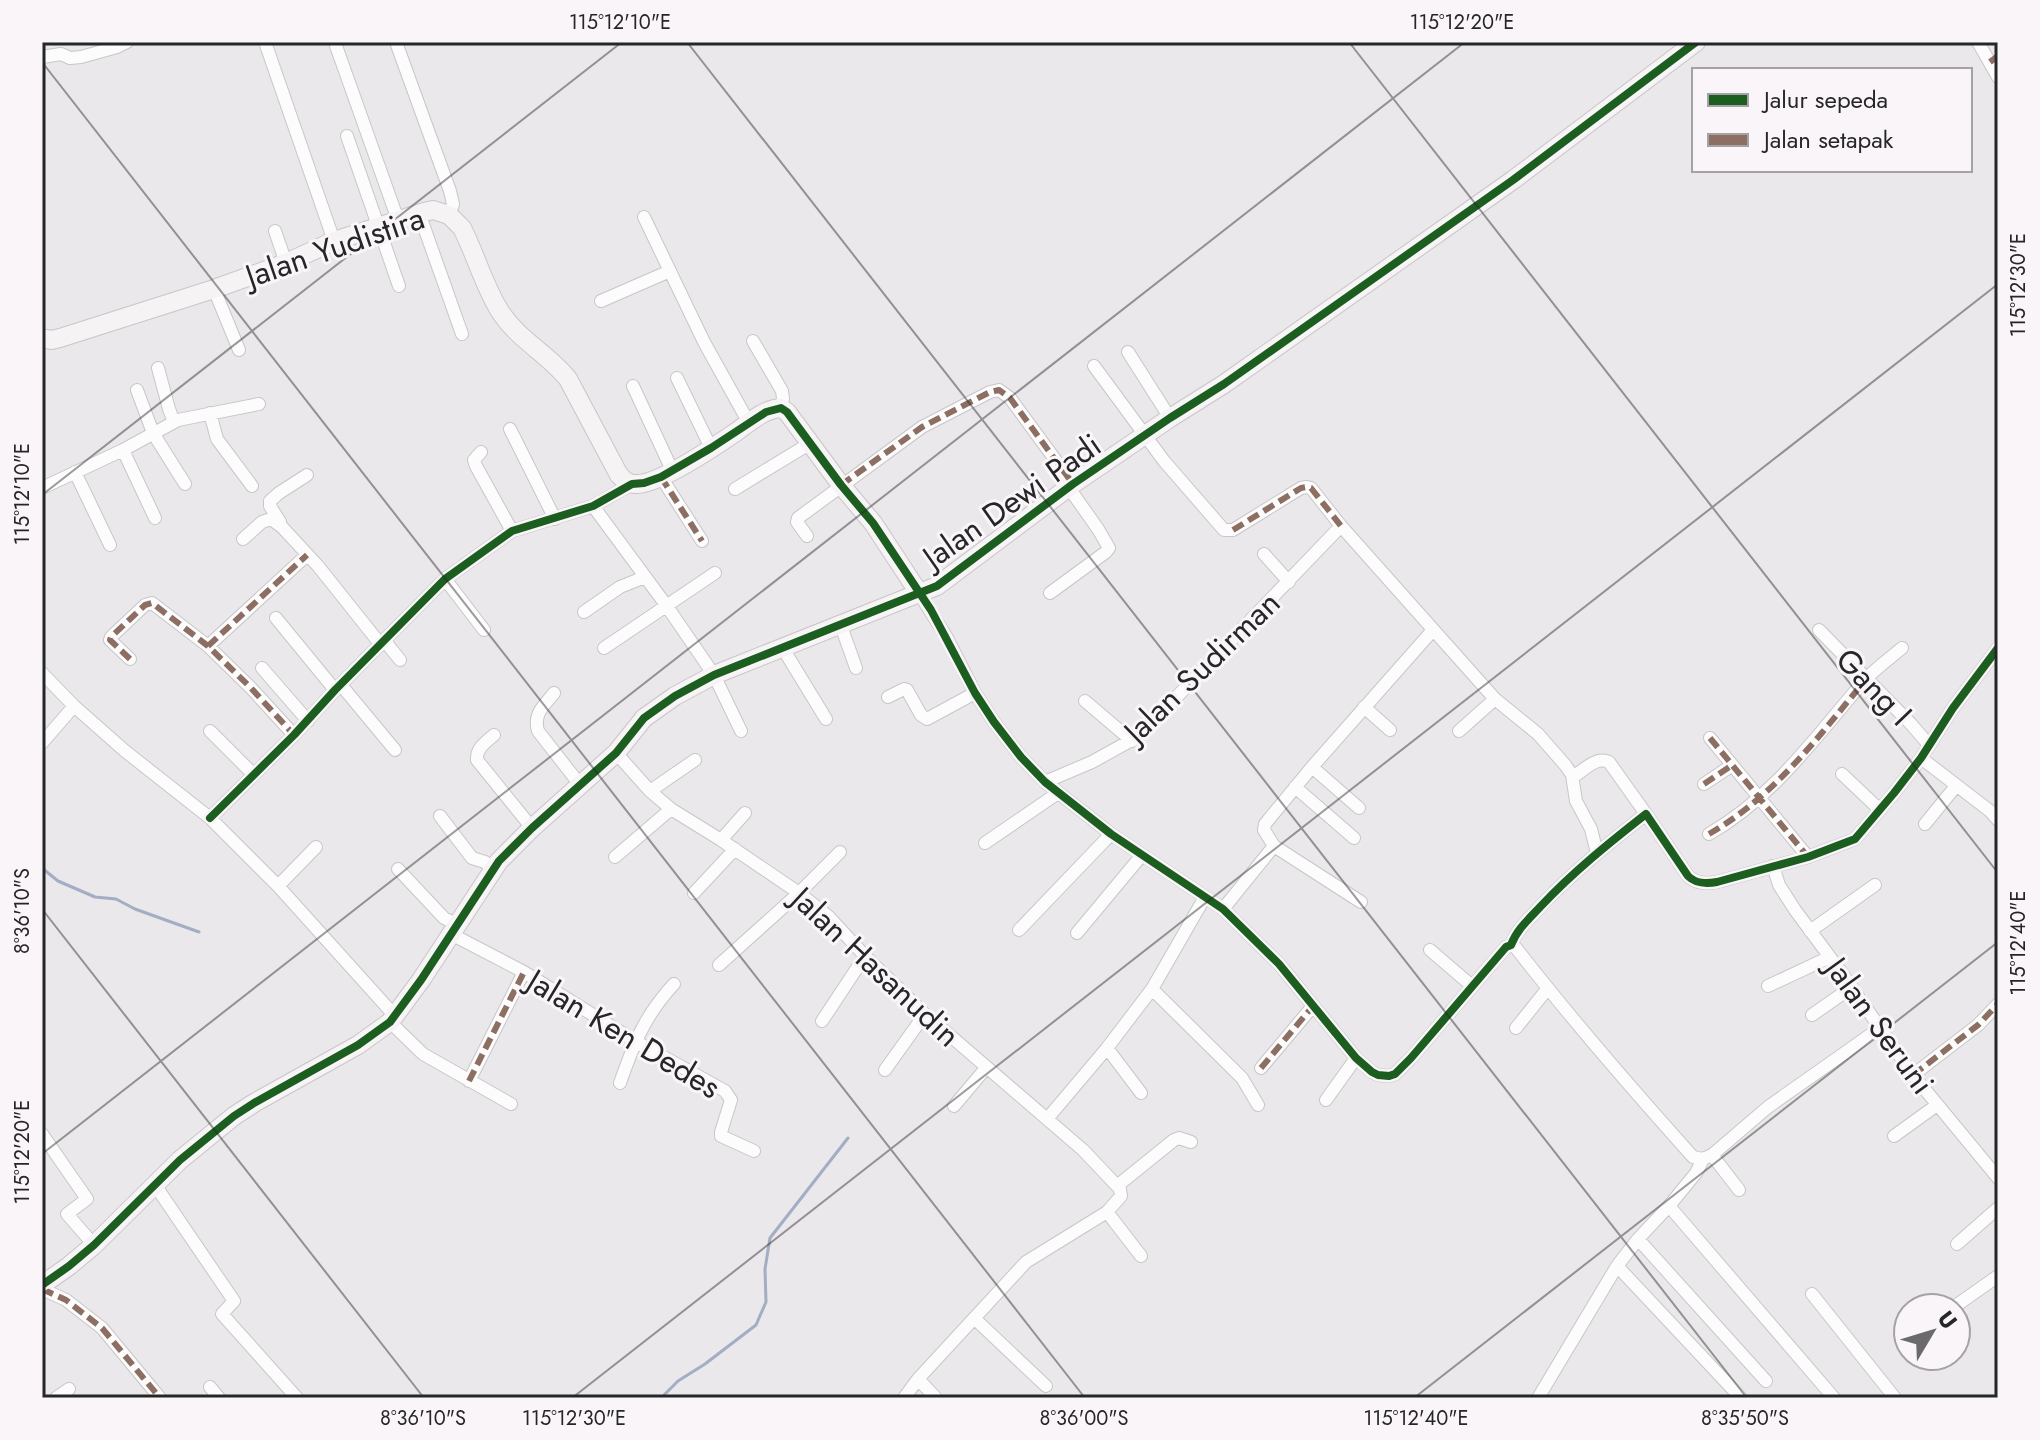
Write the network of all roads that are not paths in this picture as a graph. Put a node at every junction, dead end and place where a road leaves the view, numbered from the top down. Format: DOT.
graph roads {
  1 [pos="127,42"];
  2 [pos="265,42"];
  3 [pos="1696,42"];
  4 [pos="1978,42"];
  5 [pos="335,43"];
  6 [pos="397,45"];
  7 [pos="59,48"];
  8 [pos="42,57"];
  9 [pos="1994,59"];
  10 [pos="1998,77"];
  11 [pos="347,136"];
  12 [pos="419,213"];
  13 [pos="449,215"];
  14 [pos="644,217"];
  15 [pos="398,220"];
  16 [pos="378,227"];
  17 [pos="275,231"];
  18 [pos="334,241"];
  19 [pos="286,263"];
  20 [pos="670,271"];
  21 [pos="399,286"];
  22 [pos="214,289"];
  23 [pos="601,301"];
  24 [pos="462,334"];
  25 [pos="43,340"];
  26 [pos="753,341"];
  27 [pos="239,350"];
  28 [pos="1128,352"];
  29 [pos="1094,366"];
  30 [pos="158,368"];
  31 [pos="677,378"];
  32 [pos="633,386"];
  33 [pos="137,390"];
  34 [pos="259,404"];
  35 [pos="781,408"];
  36 [pos="210,413"];
  37 [pos="1170,418"];
  38 [pos="174,422"];
  39 [pos="749,423"];
  40 [pos="510,429"];
  41 [pos="153,433"];
  42 [pos="1145,435"];
  43 [pos="812,445"];
  44 [pos="711,448"];
  45 [pos="123,450"];
  46 [pos="481,452"];
  47 [pos="75,472"];
  48 [pos="667,474"];
  49 [pos="307,475"];
  50 [pos="185,484"];
  51 [pos="632,484"];
  52 [pos="841,485"];
  53 [pos="252,486"];
  54 [pos="1071,486"];
  55 [pos="42,488"];
  56 [pos="735,489"];
  57 [pos="593,506"];
  58 [pos="155,518"];
  59 [pos="555,519"];
  60 [pos="1341,526"];
  61 [pos="282,527"];
  62 [pos="512,531"];
  63 [pos="807,536"];
  64 [pos="243,539"];
  65 [pos="702,541"];
  66 [pos="110,545"];
  67 [pos="1264,554"];
  68 [pos="307,555"];
  69 [pos="715,573"];
  70 [pos="645,577"];
  71 [pos="445,579"];
  72 [pos="1289,582"];
  73 [pos="919,593"];
  74 [pos="1050,593"];
  75 [pos="666,605"];
  76 [pos="584,612"];
  77 [pos="276,618"];
  78 [pos="840,623"];
  79 [pos="484,630"];
  80 [pos="1433,630"];
  81 [pos="1819,630"];
  82 [pos="382,642"];
  83 [pos="208,646"];
  84 [pos="782,647"];
  85 [pos="604,648"];
  86 [pos="1902,648"];
  87 [pos="1998,648"];
  88 [pos="130,659"];
  89 [pos="400,660"];
  90 [pos="262,668"];
  91 [pos="856,668"];
  92 [pos="42,673"];
  93 [pos="714,675"];
  94 [pos="1867,678"];
  95 [pos="338,688"];
  96 [pos="554,693"];
  97 [pos="975,693"];
  98 [pos="888,697"];
  99 [pos="1495,699"];
  100 [pos="1085,701"];
  101 [pos="74,706"];
  102 [pos="1364,707"];
  103 [pos="826,719"];
  104 [pos="308,721"];
  105 [pos="1390,730"];
  106 [pos="210,731"];
  107 [pos="741,731"];
  108 [pos="1459,731"];
  109 [pos="294,735"];
  110 [pos="494,735"];
  111 [pos="1710,738"];
  112 [pos="1132,741"];
  113 [pos="42,743"];
  114 [pos="1929,745"];
  115 [pos="395,750"];
  116 [pos="616,753"];
  117 [pos="1921,758"];
  118 [pos="695,760"];
  119 [pos="1731,766"];
  120 [pos="1312,767"];
  121 [pos="253,774"];
  122 [pos="1842,774"];
  123 [pos="1573,777"];
  124 [pos="1045,782"];
  125 [pos="1704,784"];
  126 [pos="581,786"];
  127 [pos="1956,786"];
  128 [pos="1295,787"];
  129 [pos="650,791"];
  130 [pos="1058,793"];
  131 [pos="1761,798"];
  132 [pos="1359,808"];
  133 [pos="671,809"];
  134 [pos="1880,810"];
  135 [pos="745,813"];
  136 [pos="1646,814"];
  137 [pos="440,816"];
  138 [pos="210,818"];
  139 [pos="1998,820"];
  140 [pos="1925,824"];
  141 [pos="532,828"];
  142 [pos="1111,834"];
  143 [pos="1709,834"];
  144 [pos="1354,838"];
  145 [pos="721,840"];
  146 [pos="985,843"];
  147 [pos="1274,846"];
  148 [pos="316,847"];
  149 [pos="735,849"];
  150 [pos="840,852"];
  151 [pos="1597,853"];
  152 [pos="1142,855"];
  153 [pos="615,857"];
  154 [pos="1808,857"];
  155 [pos="1773,866"];
  156 [pos="398,869"];
  157 [pos="493,870"];
  158 [pos="1875,885"];
  159 [pos="278,886"];
  160 [pos="694,893"];
  161 [pos="799,893"];
  162 [pos="1205,897"];
  163 [pos="1361,902"];
  164 [pos="1223,909"];
  165 [pos="453,929"];
  166 [pos="1019,930"];
  167 [pos="1810,931"];
  168 [pos="1077,933"];
  169 [pos="1511,945"];
  170 [pos="1430,950"];
  171 [pos="865,956"];
  172 [pos="1830,957"];
  173 [pos="719,965"];
  174 [pos="524,972"];
  175 [pos="674,984"];
  176 [pos="1472,986"];
  177 [pos="1768,986"];
  178 [pos="1852,987"];
  179 [pos="1548,988"];
  180 [pos="1152,989"];
  181 [pos="1998,1004"];
  182 [pos="1313,1006"];
  183 [pos="925,1014"];
  184 [pos="1812,1015"];
  185 [pos="392,1019"];
  186 [pos="822,1021"];
  187 [pos="1516,1028"];
  188 [pos="1880,1028"];
  189 [pos="635,1041"];
  190 [pos="1107,1048"];
  191 [pos="1356,1058"];
  192 [pos="986,1068"];
  193 [pos="1261,1068"];
  194 [pos="885,1070"];
  195 [pos="1913,1075"];
  196 [pos="469,1081"];
  197 [pos="620,1083"];
  198 [pos="1141,1093"];
  199 [pos="1326,1100"];
  200 [pos="511,1104"];
  201 [pos="1258,1105"];
  202 [pos="1937,1105"];
  203 [pos="954,1106"];
  204 [pos="1047,1119"];
  205 [pos="42,1134"];
  206 [pos="1894,1136"];
  207 [pos="1191,1142"];
  208 [pos="754,1151"];
  209 [pos="1708,1157"];
  210 [pos="1998,1178"];
  211 [pos="155,1185"];
  212 [pos="1739,1190"];
  213 [pos="1119,1191"];
  214 [pos="1669,1206"];
  215 [pos="1998,1208"];
  216 [pos="1107,1212"];
  217 [pos="1638,1239"];
  218 [pos="1957,1244"];
  219 [pos="94,1245"];
  220 [pos="1141,1256"];
  221 [pos="1617,1266"];
  222 [pos="1998,1276"];
  223 [pos="43,1282"];
  224 [pos="1812,1294"];
  225 [pos="1972,1294"];
  226 [pos="974,1318"];
  227 [pos="918,1379"];
  228 [pos="1766,1381"];
  229 [pos="1046,1386"];
  230 [pos="210,1387"];
  231 [pos="69,1389"];
  232 [pos="56,1398"];
  233 [pos="160,1398"];
  234 [pos="219,1398"];
  235 [pos="297,1398"];
  236 [pos="904,1398"];
  237 [pos="936,1398"];
  238 [pos="1538,1398"];
  239 [pos="1741,1398"];
  240 [pos="1834,1398"];
  241 [pos="1895,1398"];
  1 -- 7 [label="street"];
  2 -- 18 [label="street"];
  3 -- 37 [label="street, Jalan Dewi Padi"];
  4 -- 9 [label="street"];
  5 -- 15 [label="street"];
  6 -- 13 [label="street"];
  7 -- 8 [label="street"];
  9 -- 10 [label="street"];
  11 -- 16 [label="street"];
  12 -- 13 [label="street, Jalan Yudistira"];
  12 -- 15 [label="street, Jalan Yudistira"];
  12 -- 24 [label="street"];
  13 -- 51 [label="street, Jalan Yudistira"];
  14 -- 20 [label="street"];
  15 -- 16 [label="street, Jalan Yudistira"];
  16 -- 18 [label="street, Jalan Yudistira"];
  16 -- 21 [label="street"];
  17 -- 19 [label="street"];
  18 -- 19 [label="street, Jalan Yudistira"];
  19 -- 22 [label="street, Jalan Yudistira"];
  20 -- 23 [label="street"];
  20 -- 39 [label="street"];
  22 -- 25 [label="street, Jalan Yudistira"];
  22 -- 27 [label="street"];
  26 -- 35 [label="street"];
  28 -- 37 [label="street"];
  29 -- 42 [label="street"];
  30 -- 38 [label="street"];
  31 -- 44 [label="street"];
  32 -- 48 [label="street"];
  33 -- 41 [label="street"];
  34 -- 36 [label="street"];
  35 -- 39 [label="street"];
  35 -- 43 [label="street"];
  36 -- 38 [label="street"];
  36 -- 53 [label="street"];
  37 -- 42 [label="street, Jalan Dewi Padi"];
  38 -- 41 [label="street"];
  39 -- 44 [label="street"];
  40 -- 59 [label="street"];
  41 -- 45 [label="street"];
  41 -- 50 [label="street"];
  42 -- 54 [label="street, Jalan Dewi Padi"];
  42 -- 60 [label="street"];
  43 -- 52 [label="street"];
  43 -- 56 [label="street"];
  44 -- 48 [label="street"];
  45 -- 47 [label="street"];
  45 -- 58 [label="street"];
  46 -- 62 [label="street"];
  47 -- 55 [label="street"];
  47 -- 66 [label="street"];
  48 -- 51 [label="street"];
  48 -- 65 [label="street"];
  49 -- 61 [label="street"];
  51 -- 57 [label="street"];
  52 -- 54 [label="street"];
  52 -- 63 [label="street"];
  52 -- 73 [label="street"];
  54 -- 73 [label="street, Jalan Dewi Padi"];
  54 -- 74 [label="street"];
  57 -- 59 [label="street"];
  57 -- 70 [label="street"];
  59 -- 62 [label="street"];
  60 -- 72 [label="street, Jalan Sudirman"];
  60 -- 80 [label="street"];
  61 -- 64 [label="street"];
  61 -- 68 [label="street"];
  62 -- 71 [label="street"];
  67 -- 72 [label="street"];
  68 -- 82 [label="street"];
  68 -- 83 [label="street"];
  69 -- 75 [label="street"];
  70 -- 75 [label="street"];
  70 -- 76 [label="street"];
  71 -- 79 [label="street"];
  71 -- 82 [label="street"];
  72 -- 112 [label="street, Jalan Sudirman"];
  73 -- 78 [label="street, Jalan Dewi Padi"];
  73 -- 97 [label="street"];
  75 -- 85 [label="street"];
  75 -- 93 [label="street"];
  77 -- 95 [label="street"];
  78 -- 84 [label="street, Jalan Dewi Padi"];
  78 -- 91 [label="street"];
  80 -- 99 [label="street"];
  80 -- 102 [label="street"];
  81 -- 94 [label="street, Gang I"];
  82 -- 89 [label="street"];
  82 -- 95 [label="street"];
  83 -- 88 [label="street"];
  83 -- 109 [label="street"];
  84 -- 93 [label="street, Jalan Dewi Padi"];
  84 -- 103 [label="street"];
  86 -- 94 [label="street"];
  87 -- 114 [label="street"];
  90 -- 104 [label="street"];
  92 -- 101 [label="street"];
  93 -- 107 [label="street"];
  93 -- 116 [label="street, Jalan Dewi Padi"];
  94 -- 114 [label="street, Gang I"];
  94 -- 131 [label="street"];
  95 -- 104 [label="street"];
  95 -- 115 [label="street"];
  96 -- 126 [label="street"];
  97 -- 98 [label="street"];
  97 -- 124 [label="street"];
  99 -- 108 [label="street"];
  99 -- 123 [label="street"];
  100 -- 112 [label="street"];
  101 -- 113 [label="street"];
  101 -- 138 [label="street"];
  102 -- 105 [label="street"];
  102 -- 120 [label="street"];
  104 -- 109 [label="street"];
  106 -- 121 [label="street"];
  109 -- 121 [label="street"];
  110 -- 141 [label="street"];
  111 -- 119 [label="street"];
  112 -- 124 [label="street, Jalan Sudirman"];
  114 -- 117 [label="street"];
  116 -- 126 [label="street, Jalan Dewi Padi"];
  116 -- 129 [label="street, Jalan Hasanudin"];
  117 -- 127 [label="street"];
  117 -- 134 [label="street"];
  118 -- 129 [label="street"];
  119 -- 125 [label="street"];
  119 -- 131 [label="street"];
  120 -- 128 [label="street"];
  120 -- 132 [label="street"];
  121 -- 138 [label="street"];
  122 -- 134 [label="street"];
  123 -- 136 [label="street"];
  123 -- 151 [label="street"];
  124 -- 130 [label="street"];
  126 -- 141 [label="street, Jalan Dewi Padi"];
  127 -- 139 [label="street"];
  127 -- 140 [label="street"];
  128 -- 144 [label="street"];
  128 -- 147 [label="street"];
  129 -- 133 [label="street, Jalan Hasanudin"];
  130 -- 142 [label="street"];
  130 -- 146 [label="street"];
  131 -- 143 [label="street"];
  131 -- 154 [label="street"];
  133 -- 145 [label="street, Jalan Hasanudin"];
  133 -- 153 [label="street"];
  134 -- 154 [label="street"];
  135 -- 145 [label="street"];
  136 -- 151 [label="street"];
  136 -- 155 [label="street"];
  137 -- 157 [label="street"];
  138 -- 159 [label="street"];
  141 -- 157 [label="street, Jalan Dewi Padi"];
  142 -- 152 [label="street"];
  142 -- 166 [label="street"];
  145 -- 149 [label="street, Jalan Hasanudin"];
  147 -- 163 [label="street"];
  147 -- 164 [label="street"];
  148 -- 159 [label="street"];
  149 -- 160 [label="street"];
  149 -- 161 [label="street, Jalan Hasanudin"];
  150 -- 161 [label="street"];
  151 -- 169 [label="street"];
  152 -- 162 [label="street"];
  152 -- 168 [label="street"];
  154 -- 155 [label="street"];
  155 -- 167 [label="street, Jalan Seruni"];
  156 -- 165 [label="street, Jalan Ken Dedes"];
  157 -- 165 [label="street, Jalan Dewi Padi"];
  158 -- 167 [label="street"];
  159 -- 185 [label="street"];
  161 -- 171 [label="street, Jalan Hasanudin"];
  161 -- 173 [label="street"];
  162 -- 164 [label="street"];
  162 -- 180 [label="street"];
  164 -- 182 [label="street"];
  165 -- 174 [label="street, Jalan Ken Dedes"];
  165 -- 185 [label="street, Jalan Dewi Padi"];
  167 -- 172 [label="street, Jalan Seruni"];
  169 -- 176 [label="street"];
  169 -- 179 [label="street"];
  170 -- 176 [label="street"];
  171 -- 183 [label="street, Jalan Hasanudin"];
  171 -- 186 [label="street"];
  172 -- 177 [label="street"];
  172 -- 178 [label="street, Jalan Seruni"];
  174 -- 189 [label="street, Jalan Ken Dedes"];
  174 -- 196 [label="street"];
  175 -- 189 [label="street"];
  176 -- 191 [label="street"];
  178 -- 184 [label="street"];
  178 -- 188 [label="street, Jalan Seruni"];
  179 -- 187 [label="street"];
  179 -- 209 [label="street"];
  180 -- 190 [label="street"];
  180 -- 201 [label="street"];
  181 -- 195 [label="street"];
  182 -- 191 [label="street"];
  182 -- 193 [label="street"];
  183 -- 192 [label="street, Jalan Hasanudin"];
  183 -- 194 [label="street"];
  185 -- 196 [label="street"];
  185 -- 211 [label="street, Jalan Dewi Padi"];
  188 -- 195 [label="street, Jalan Seruni"];
  188 -- 209 [label="street"];
  189 -- 197 [label="street"];
  189 -- 208 [label="street, Jalan Ken Dedes"];
  190 -- 198 [label="street"];
  190 -- 204 [label="street"];
  191 -- 199 [label="street"];
  192 -- 203 [label="street"];
  192 -- 204 [label="street, Jalan Hasanudin"];
  195 -- 202 [label="street, Jalan Seruni"];
  196 -- 200 [label="street"];
  202 -- 206 [label="street"];
  202 -- 210 [label="street, Jalan Seruni"];
  204 -- 213 [label="street, Jalan Hasanudin"];
  205 -- 219 [label="street"];
  207 -- 213 [label="street"];
  209 -- 212 [label="street"];
  209 -- 214 [label="street"];
  211 -- 219 [label="street, Jalan Dewi Padi"];
  211 -- 235 [label="street"];
  213 -- 216 [label="street"];
  214 -- 217 [label="street"];
  214 -- 240 [label="street"];
  215 -- 218 [label="street"];
  216 -- 220 [label="street"];
  216 -- 226 [label="street"];
  217 -- 221 [label="street"];
  217 -- 228 [label="street"];
  219 -- 223 [label="street, Jalan Dewi Padi"];
  221 -- 238 [label="street"];
  221 -- 239 [label="street"];
  222 -- 225 [label="street"];
  223 -- 233 [label="street"];
  224 -- 241 [label="street"];
  226 -- 227 [label="street"];
  226 -- 229 [label="street"];
  227 -- 236 [label="street"];
  227 -- 237 [label="street"];
  230 -- 234 [label="street"];
  231 -- 232 [label="street"];
}
